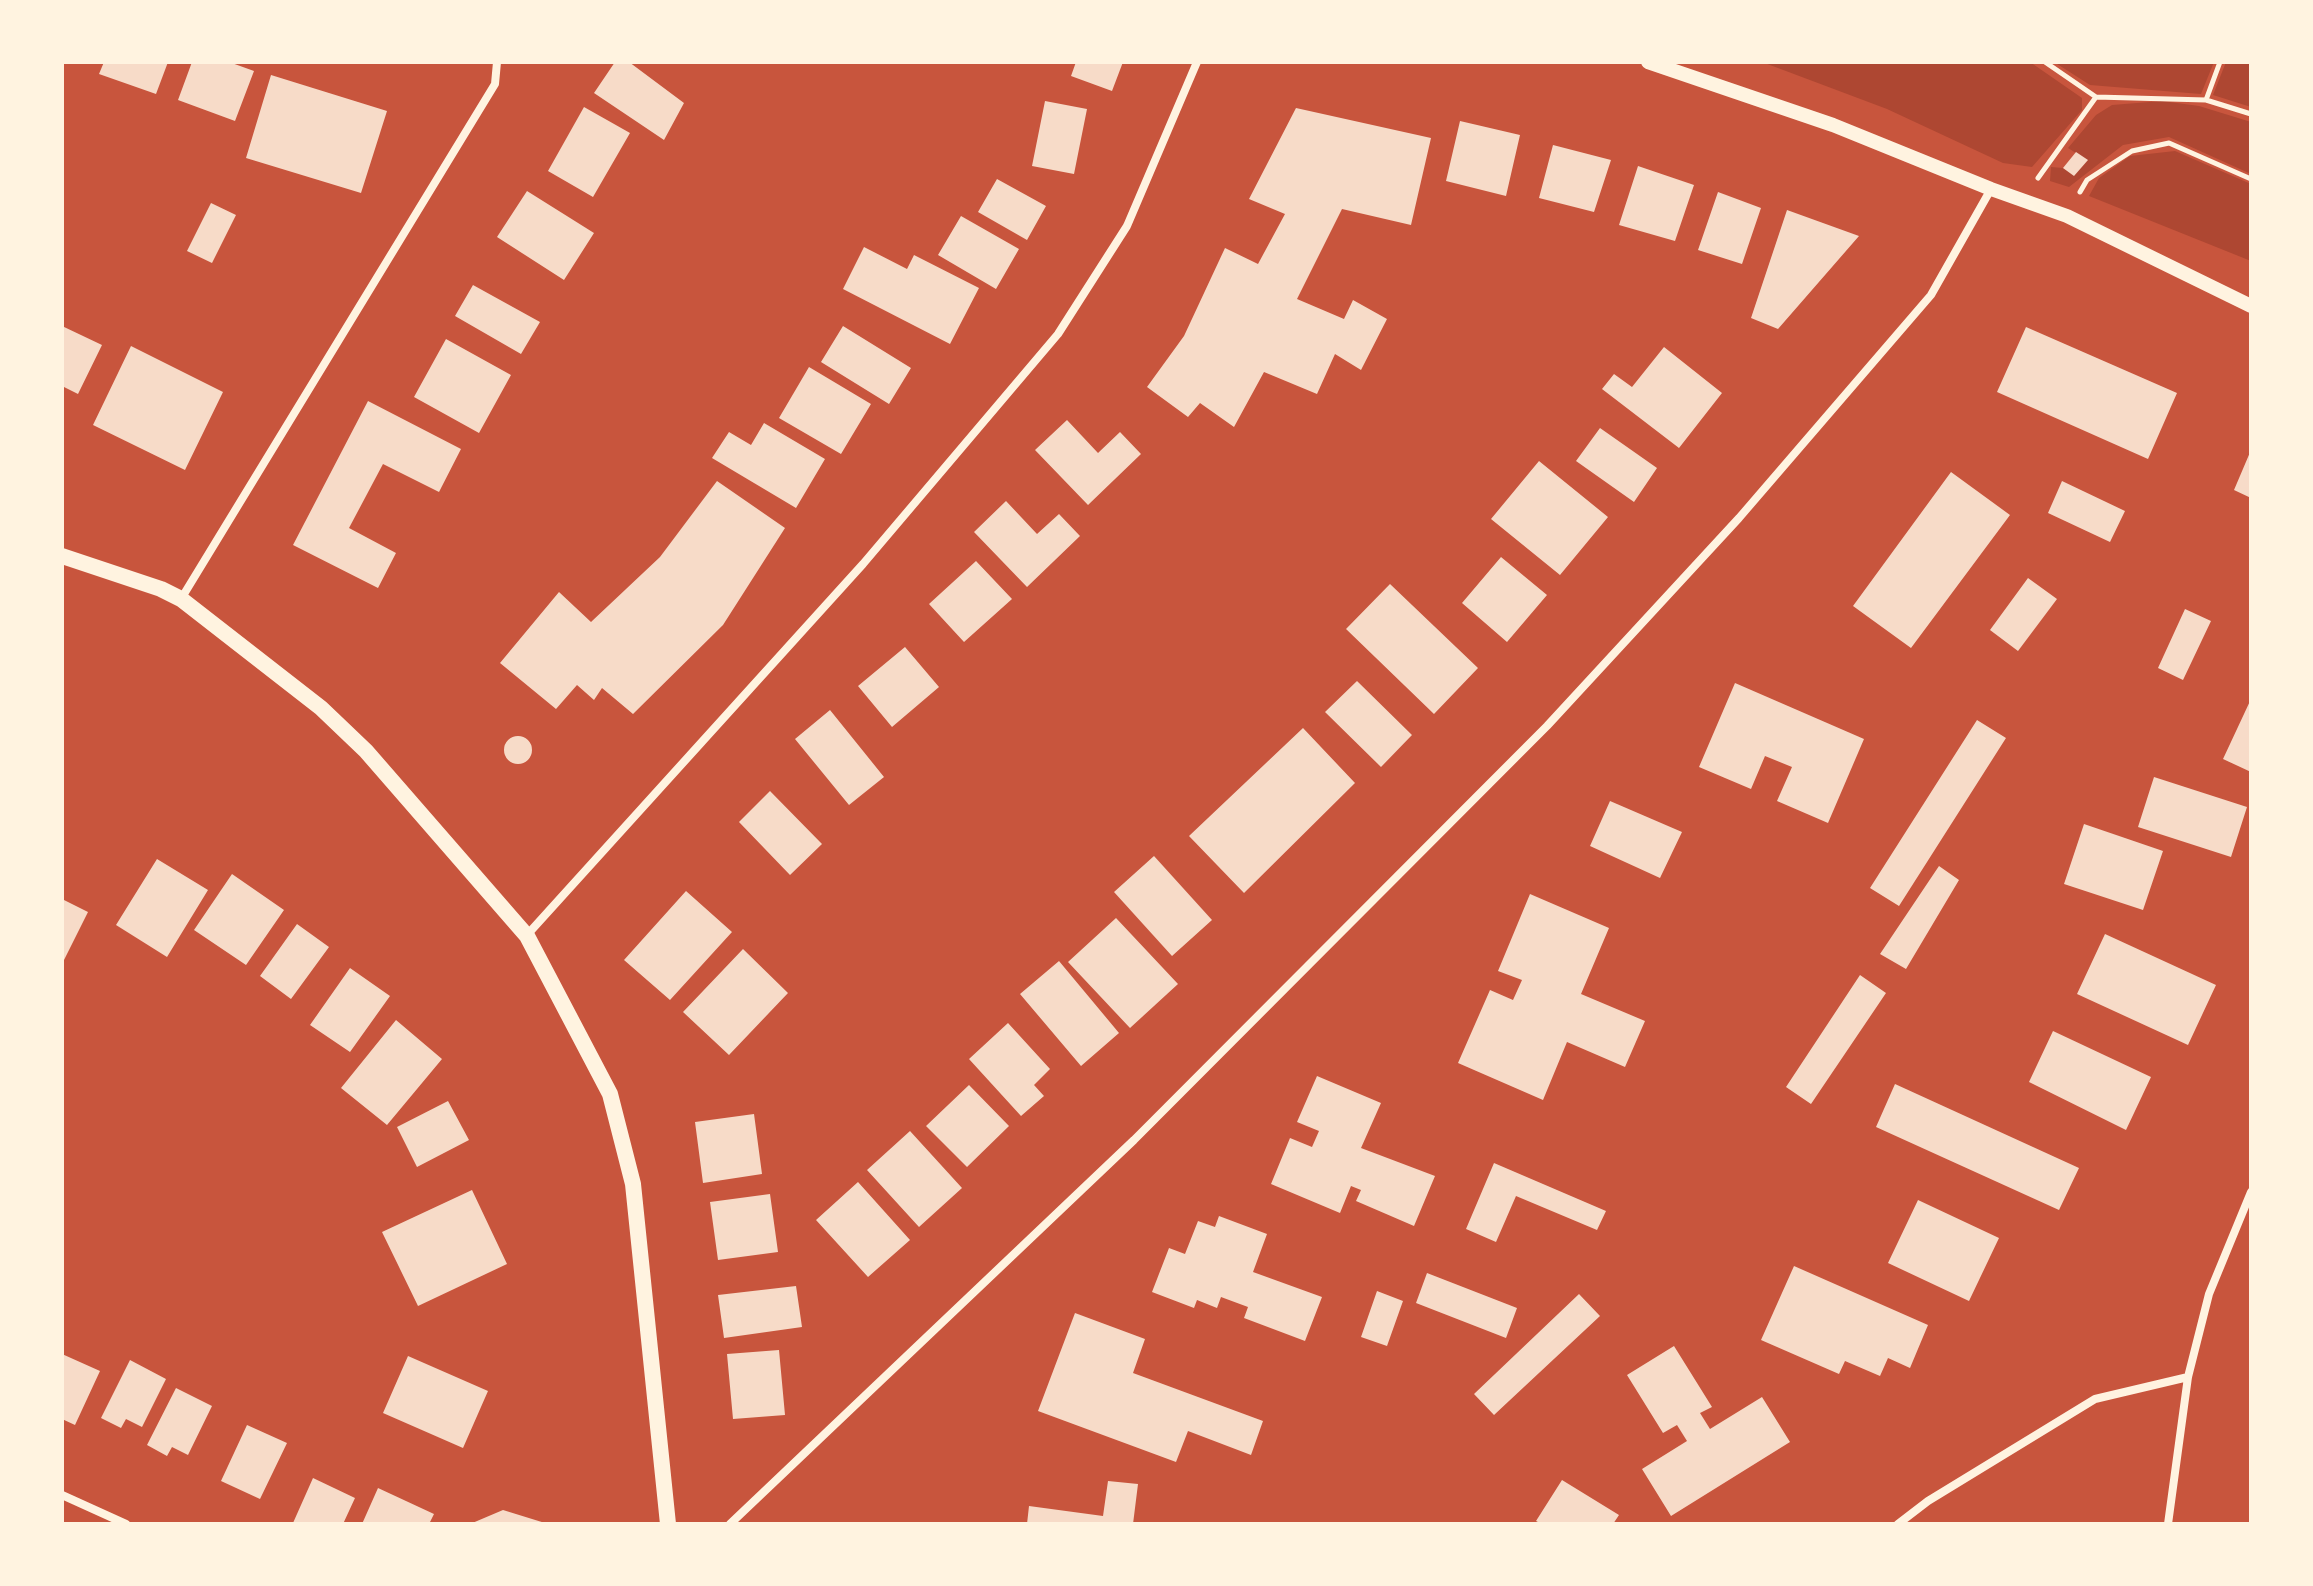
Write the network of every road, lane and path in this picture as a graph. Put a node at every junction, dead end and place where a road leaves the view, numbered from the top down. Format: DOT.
graph roads {
  1 [pos="497,62"];
  2 [pos="1197,62"];
  3 [pos="1648,62"];
  4 [pos="2045,62"];
  5 [pos="2220,62"];
  6 [pos="2096,97"];
  7 [pos="2206,100"];
  8 [pos="2251,114"];
  9 [pos="2251,179"];
  10 [pos="1991,189"];
  11 [pos="2029,202"];
  12 [pos="2067,216"];
  13 [pos="2251,306"];
  14 [pos="62,556"];
  15 [pos="181,599"];
  16 [pos="527,936"];
  17 [pos="2251,1192"];
  18 [pos="2188,1377"];
  19 [pos="62,1495"];
  20 [pos="126,1524"];
  21 [pos="668,1524"];
  22 [pos="730,1524"];
  23 [pos="1898,1524"];
  24 [pos="2168,1524"];
  1 -- 15 [label="street"];
  2 -- 16 [label="street"];
  3 -- 10 [label="street"];
  4 -- 6 [label="path"];
  5 -- 7 [label="path"];
  6 -- 7 [label="path"];
  6 -- 11 [label="path"];
  7 -- 8 [label="path"];
  9 -- 12 [label="path"];
  10 -- 11 [label="street"];
  10 -- 22 [label="street"];
  11 -- 12 [label="street"];
  12 -- 13 [label="street"];
  14 -- 15 [label="main road"];
  15 -- 16 [label="main road"];
  16 -- 21 [label="main road"];
  17 -- 18 [label="street"];
  18 -- 23 [label="street"];
  18 -- 24 [label="street"];
  19 -- 20 [label="street"];
}
